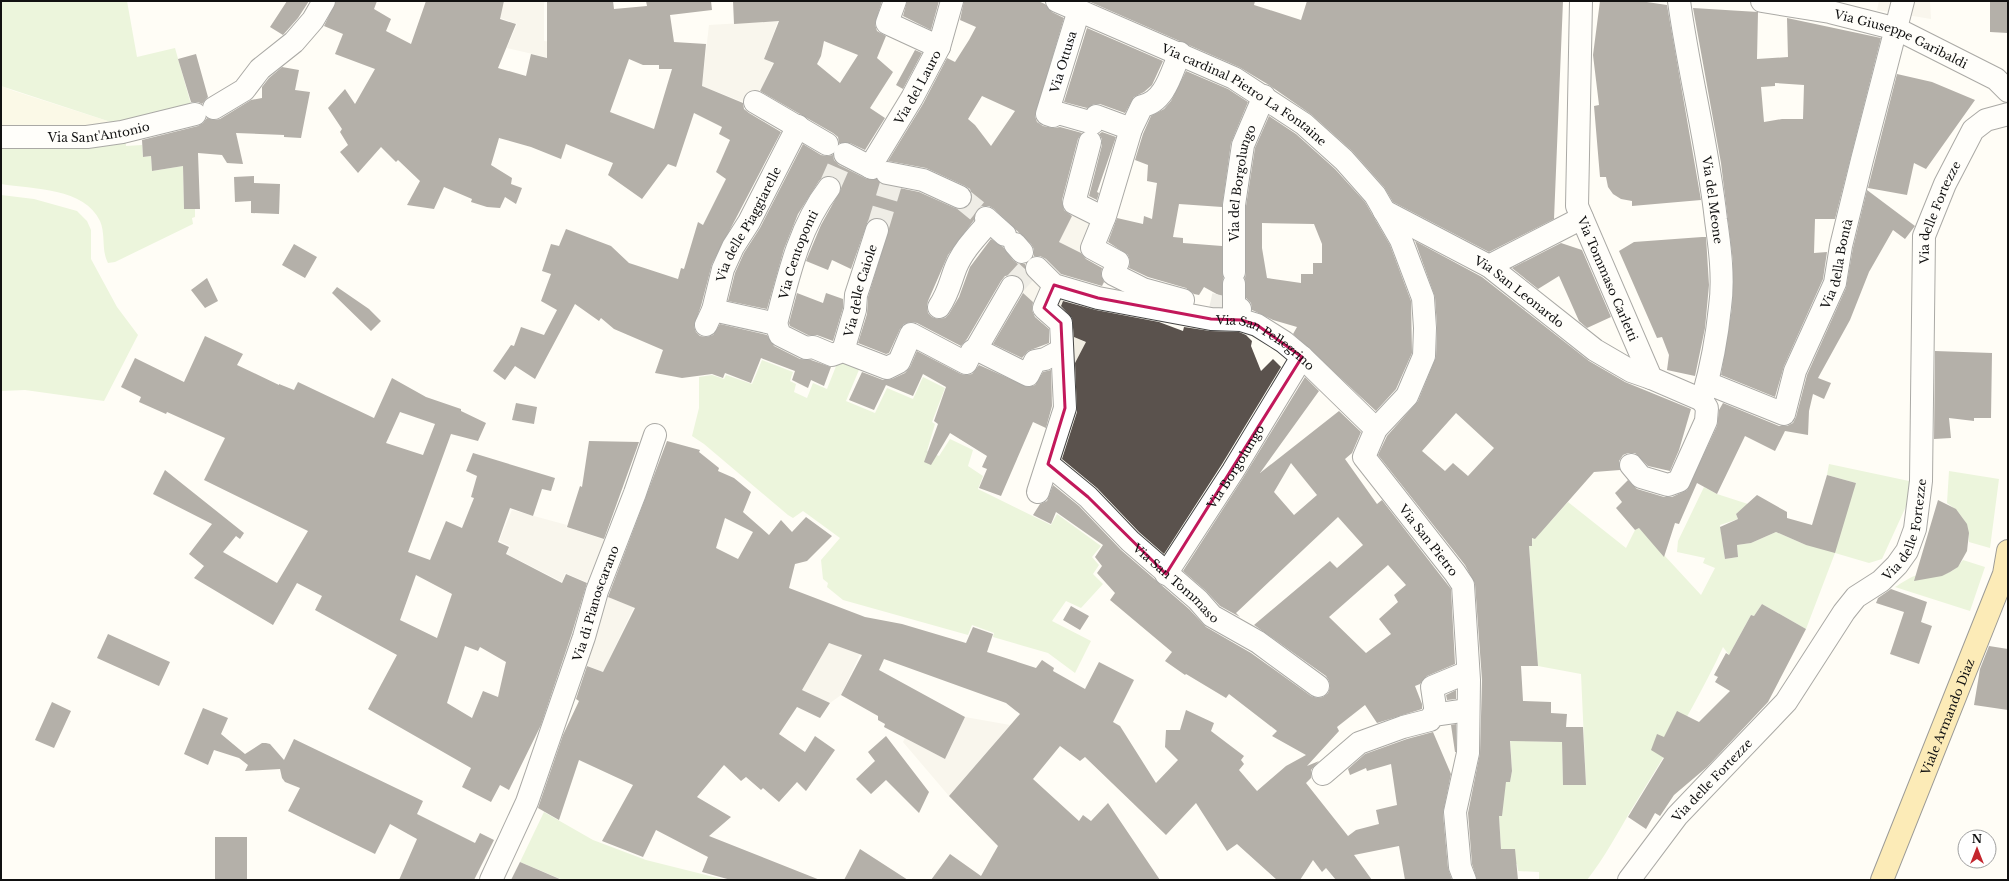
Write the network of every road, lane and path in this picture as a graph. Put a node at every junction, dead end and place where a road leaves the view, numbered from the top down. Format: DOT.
graph roads {
  1 [pos="324,1"];
  2 [pos="895,1"];
  3 [pos="952,1"];
  4 [pos="1581,1"];
  5 [pos="1679,1"];
  6 [pos="1762,1"];
  7 [pos="1903,1"];
  8 [pos="1072,5"];
  9 [pos="1831,7"];
  10 [pos="1897,29"];
  11 [pos="938,47"];
  12 [pos="1180,53"];
  13 [pos="2008,92"];
  14 [pos="1264,96"];
  15 [pos="755,102"];
  16 [pos="2008,114"];
  17 [pos="798,126"];
  18 [pos="1130,129"];
  19 [pos="1092,130"];
  20 [pos="1,137"];
  21 [pos="883,172"];
  22 [pos="829,188"];
  23 [pos="960,197"];
  24 [pos="1384,210"];
  25 [pos="1104,218"];
  26 [pos="1582,218"];
  27 [pos="877,230"];
  28 [pos="1397,232"];
  29 [pos="1004,234"];
  30 [pos="1489,266"];
  31 [pos="1036,268"];
  32 [pos="1054,285"];
  33 [pos="1012,287"];
  34 [pos="938,307"];
  35 [pos="776,324"];
  36 [pos="976,349"];
  37 [pos="1062,350"];
  38 [pos="843,351"];
  39 [pos="1306,361"];
  40 [pos="1651,378"];
  41 [pos="1704,392"];
  42 [pos="1376,429"];
  43 [pos="655,435"];
  44 [pos="1048,464"];
  45 [pos="1631,465"];
  46 [pos="1038,492"];
  47 [pos="2008,551"];
  48 [pos="1166,574"];
  49 [pos="1468,672"];
  50 [pos="1318,686"];
  51 [pos="1468,710"];
  52 [pos="1436,714"];
  53 [pos="1323,774"];
  54 [pos="491,880"];
  55 [pos="1464,880"];
  56 [pos="1629,880"];
  57 [pos="1882,880"];
  1 -- 20 [label="street, Via Sant'Antonio"];
  2 -- 11 [label="street"];
  3 -- 11 [label="street, Via del Lauro"];
  4 -- 26 [label="street, Via Tommaso Carletti"];
  5 -- 41 [label="street, Via del Meone"];
  6 -- 9 [label="street, Via Giuseppe Garibaldi"];
  7 -- 10 [label="street"];
  8 -- 12 [label="street, Via cardinal Pietro La Fontaine"];
  8 -- 19 [label="street, Via Ottusa"];
  9 -- 10 [label="street, Via Giuseppe Garibaldi"];
  10 -- 13 [label="street, Via Giuseppe Garibaldi"];
  10 -- 41 [label="street, Via della Bontà"];
  11 -- 21 [label="street, Via del Lauro"];
  12 -- 14 [label="street, Via cardinal Pietro La Fontaine"];
  12 -- 18 [label="street"];
  14 -- 24 [label="street, Via cardinal Pietro La Fontaine"];
  14 -- 25 [label="street, Via del Borgolungo"];
  15 -- 17 [label="street"];
  16 -- 56 [label="street, Via delle Fortezze"];
  17 -- 21 [label="street"];
  17 -- 35 [label="street, Via delle Piaggiarelle"];
  18 -- 19 [label="street"];
  18 -- 25 [label="street"];
  19 -- 25 [label="street"];
  21 -- 23 [label="street"];
  22 -- 35 [label="street, Via Centoponti"];
  24 -- 28 [label="street, Via cardinal Pietro La Fontaine"];
  24 -- 30 [label="street, Via San Leonardo"];
  26 -- 30 [label="street"];
  26 -- 40 [label="street, Via Tommaso Carletti"];
  27 -- 38 [label="street, Via delle Caiole"];
  28 -- 42 [label="street, Via San Pietro"];
  29 -- 34 [label="street"];
  30 -- 40 [label="street, Via San Leonardo"];
  31 -- 32 [label="street, Via San Pellegrino"];
  32 -- 37 [label="street"];
  32 -- 39 [label="street, Via San Pellegrino"];
  33 -- 36 [label="street"];
  35 -- 38 [label="street"];
  36 -- 37 [label="street"];
  36 -- 38 [label="street"];
  37 -- 44 [label="street"];
  39 -- 42 [label="street, Via San Pellegrino"];
  39 -- 48 [label="street, Via Borgolungo"];
  40 -- 41 [label="street"];
  41 -- 45 [label="street"];
  42 -- 49 [label="street, Via San Pietro"];
  43 -- 54 [label="street, Via di Pianoscarano"];
  44 -- 46 [label="street"];
  44 -- 48 [label="street, Via San Tommaso"];
  47 -- 57 [label="main road, Viale Armando Diaz"];
  48 -- 50 [label="street, Via San Tommaso"];
  49 -- 51 [label="street, Via San Pietro"];
  49 -- 52 [label="street"];
  51 -- 52 [label="street"];
  51 -- 55 [label="street, Via San Pietro"];
  52 -- 53 [label="street"];
}
